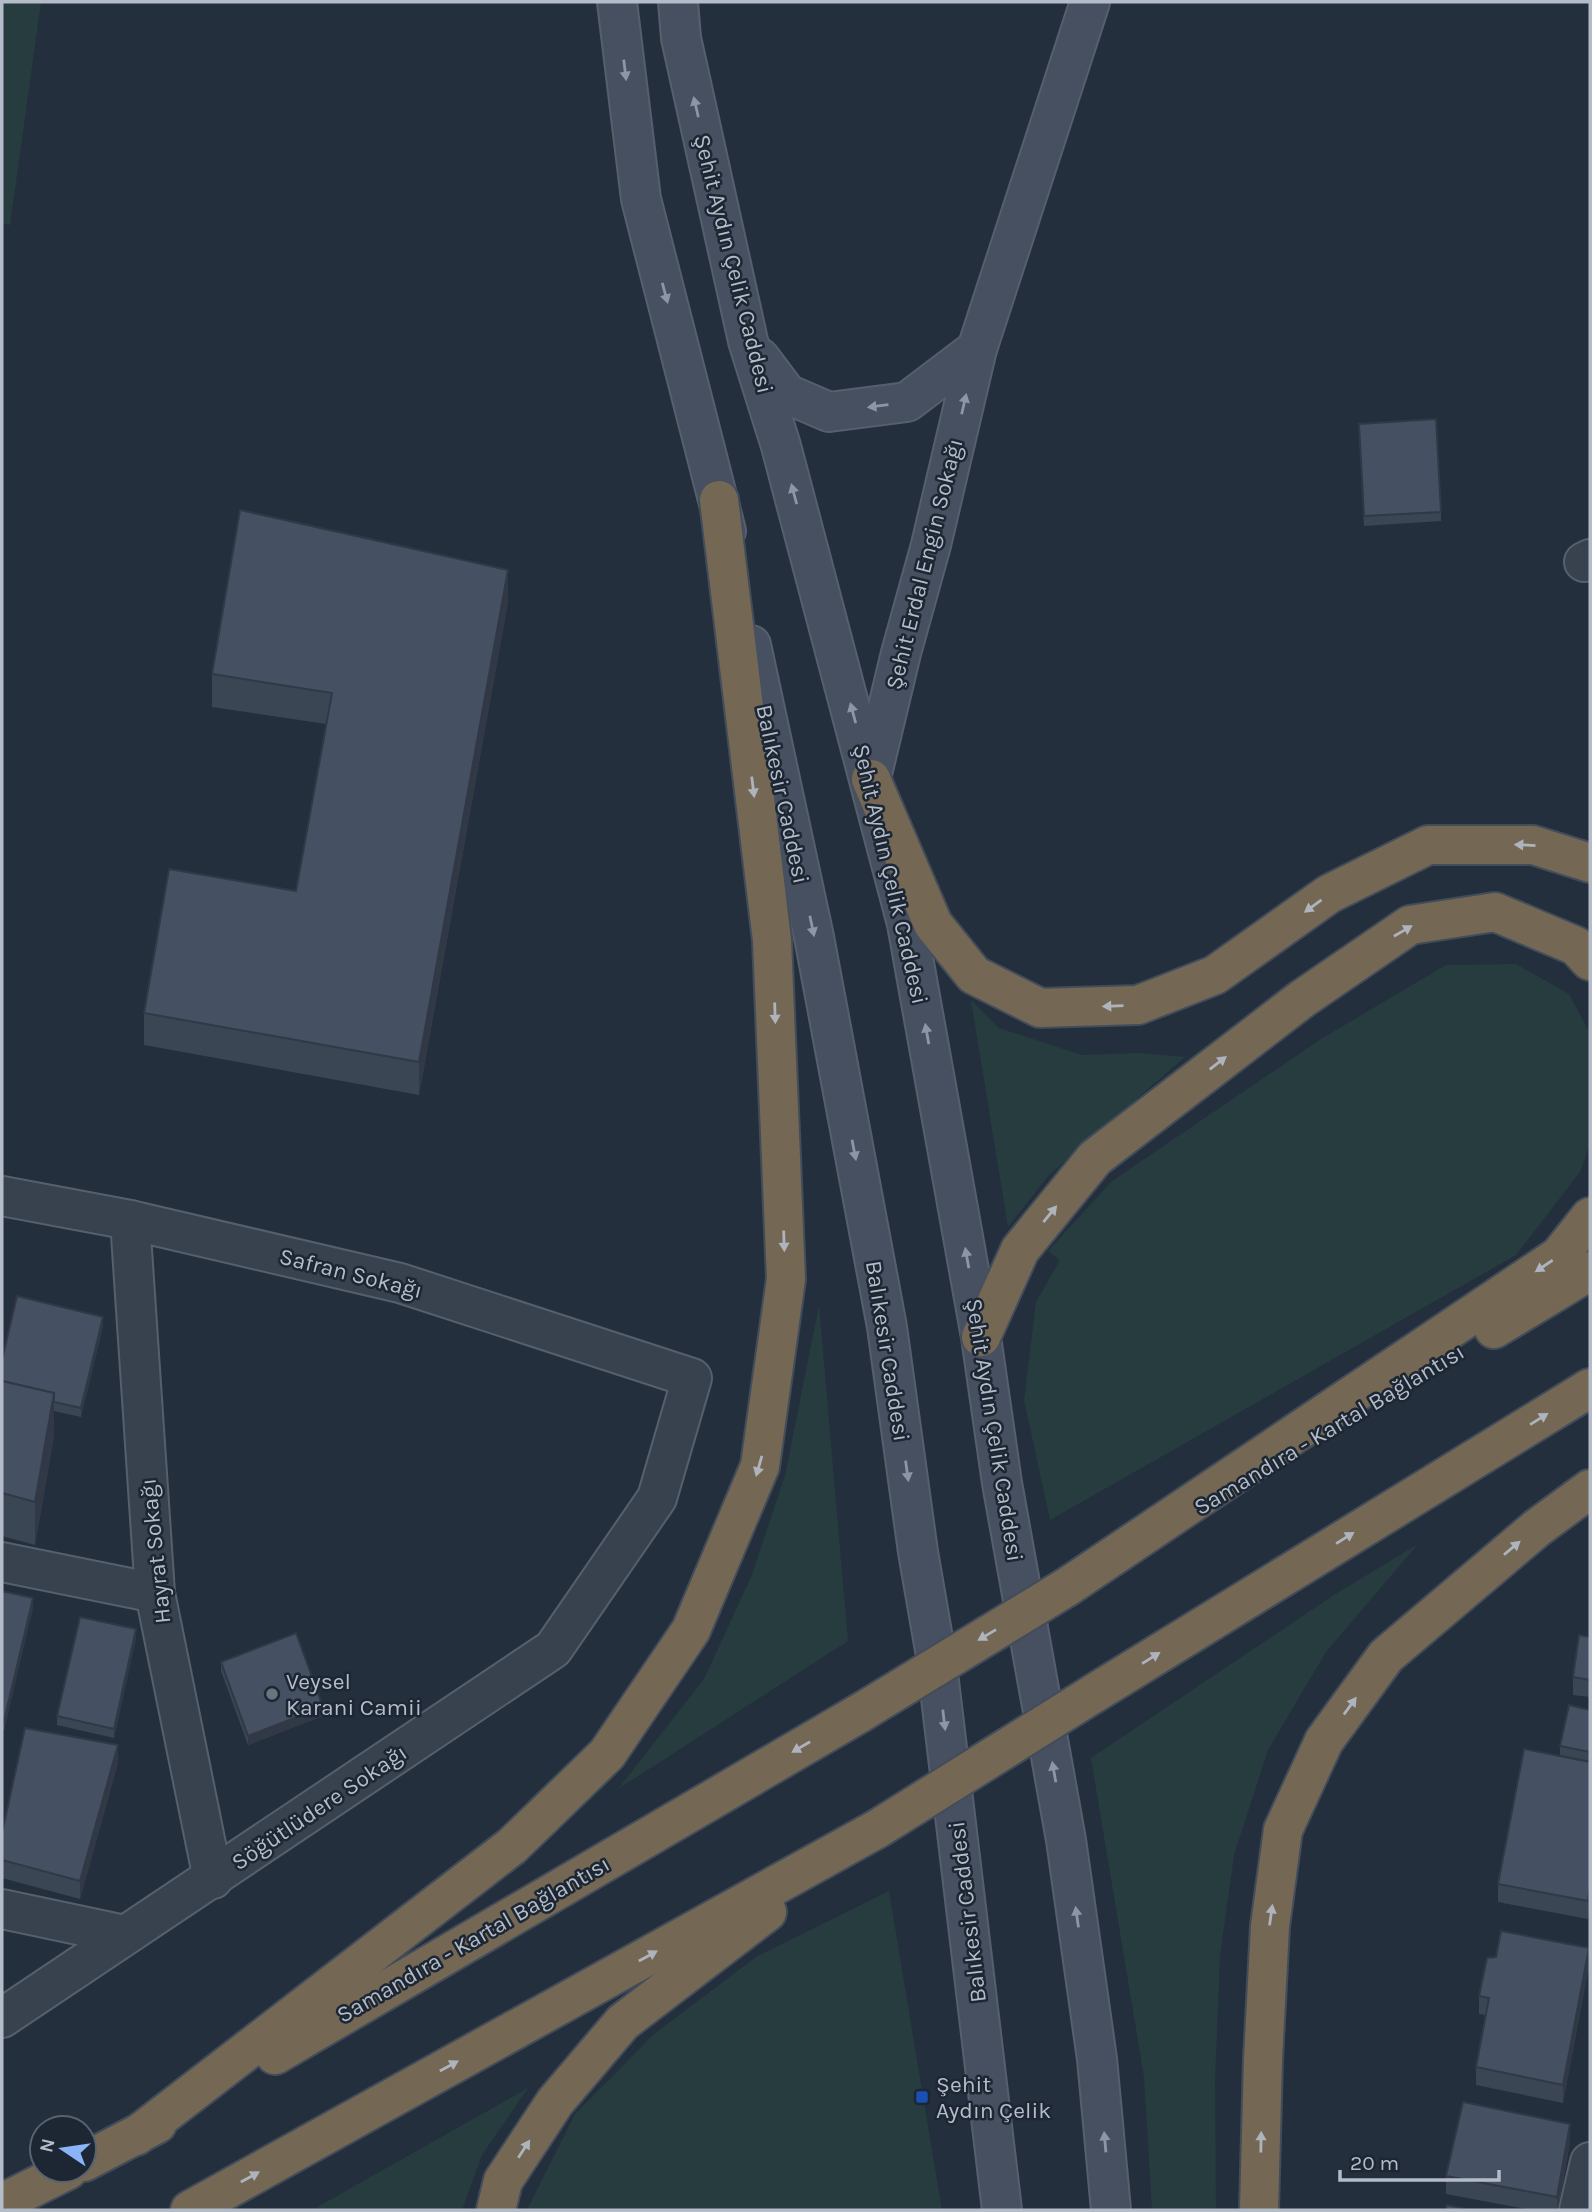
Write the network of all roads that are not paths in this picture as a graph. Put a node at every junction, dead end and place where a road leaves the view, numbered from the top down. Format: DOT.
graph roads {
  1 [pos="617,2"];
  2 [pos="678,2"];
  3 [pos="1090,2"];
  4 [pos="748,341"];
  5 [pos="977,349"];
  6 [pos="719,500"];
  7 [pos="870,779"];
  8 [pos="1590,863"];
  9 [pos="1590,961"];
  10 [pos="2,1196"];
  11 [pos="1590,1217"];
  12 [pos="130,1220"];
  13 [pos="1590,1271"];
  14 [pos="981,1337"];
  15 [pos="692,1378"];
  16 [pos="1590,1388"];
  17 [pos="1590,1489"];
  18 [pos="2,1562"];
  19 [pos="1067,1587"];
  20 [pos="155,1593"];
  21 [pos="877,1829"];
  22 [pos="213,1879"];
  23 [pos="2,1909"];
  24 [pos="125,1935"];
  25 [pos="2,2018"];
  26 [pos="136,2136"];
  27 [pos="98,2155"];
  28 [pos="1590,2162"];
  29 [pos="40,2184"];
  30 [pos="2,2203"];
  31 [pos="190,2210"];
  32 [pos="496,2210"];
  33 [pos="1002,2210"];
  34 [pos="1111,2210"];
  35 [pos="1259,2210"];
  36 [pos="1579,2210"];
  1 -- 6 [label="main road, one-way"];
  4 -- 2 [label="main road, Şehit Aydın Çelik Caddesi, one-way"];
  3 -- 5 [label="main road, Şehit Erdal Engin Sokağı"];
  5 -- 4 [label="main road, one-way"];
  7 -- 4 [label="main road, Şehit Aydın Çelik Caddesi, one-way"];
  7 -- 5 [label="main road, Şehit Erdal Engin Sokağı, one-way"];
  6 -- 26 [label="highway, one-way"];
  6 -- 33 [label="main road, Balıkesir Caddesi, one-way"];
  8 -- 7 [label="highway, one-way"];
  14 -- 7 [label="main road, Şehit Aydın Çelik Caddesi, one-way"];
  14 -- 9 [label="highway, one-way"];
  10 -- 12 [label="street, Safran Sokağı"];
  11 -- 19 [label="highway, one-way"];
  12 -- 15 [label="street, Safran Sokağı"];
  12 -- 20 [label="street, Hayrat Sokağı"];
  13 -- 19 [label="highway, Samandıra - Kartal Bağlantısı"];
  34 -- 14 [label="main road, Şehit Aydın Çelik Caddesi, one-way"];
  15 -- 22 [label="street, Söğütlüdere Sokağı"];
  21 -- 16 [label="highway, one-way, bridge"];
  35 -- 17 [label="highway, one-way"];
  18 -- 20 [label="street"];
  19 -- 26 [label="highway, Samandıra - Kartal Bağlantısı, one-way, bridge"];
  20 -- 22 [label="street, Hayrat Sokağı"];
  31 -- 21 [label="highway, one-way"];
  32 -- 21 [label="highway, one-way"];
  22 -- 24 [label="street, Söğütlüdere Sokağı"];
  23 -- 24 [label="street"];
  24 -- 25 [label="street, Söğütlüdere Sokağı"];
  26 -- 27 [label="highway, Samandıra - Kartal Bağlantısı"];
  28 -- 36 [label="street"];
  29 -- 30 [label="highway"];
}
